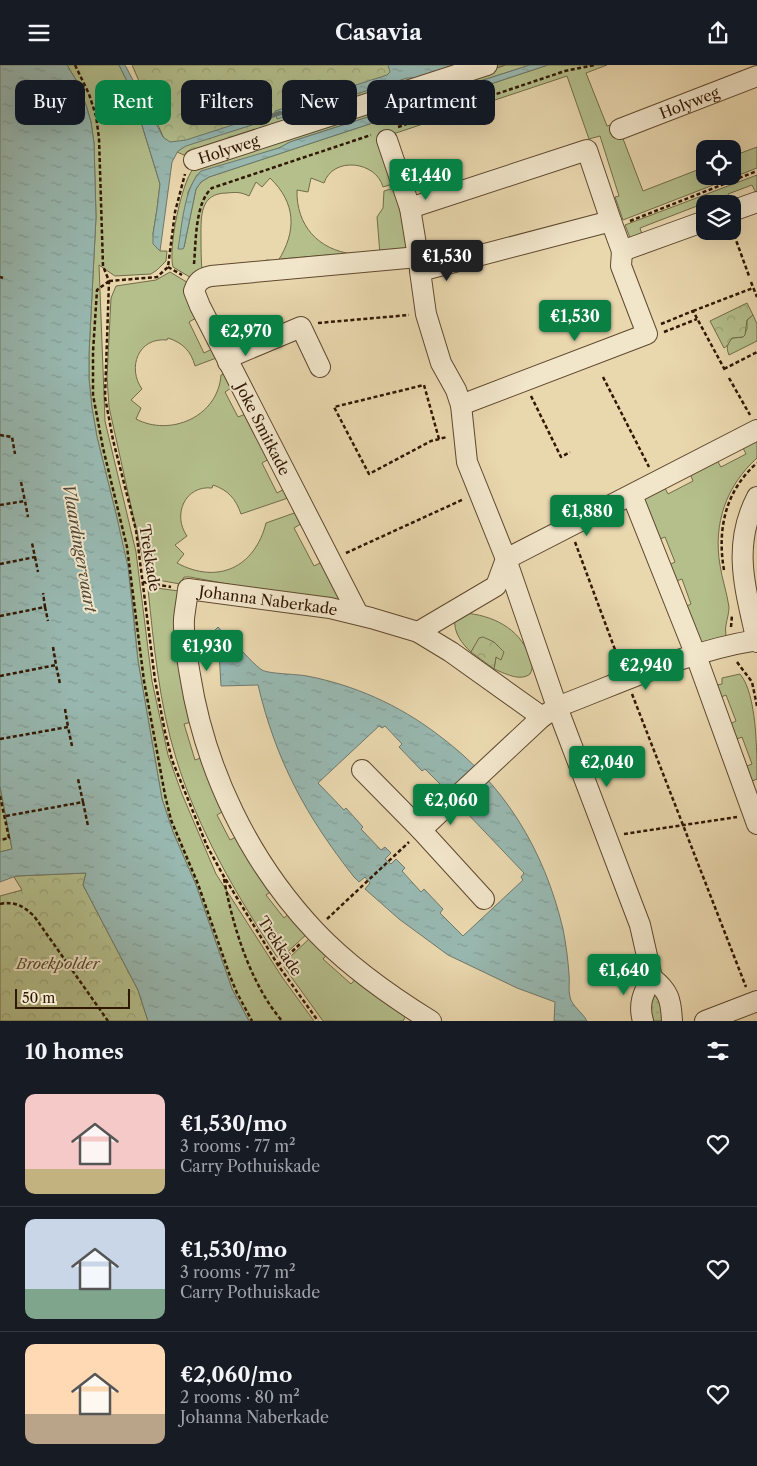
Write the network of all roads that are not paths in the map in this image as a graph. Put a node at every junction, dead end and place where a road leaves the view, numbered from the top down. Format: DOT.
graph roads {
  1 [pos="487,65"];
  2 [pos="757,76"];
  3 [pos="620,129"];
  4 [pos="385,134"];
  5 [pos="194,160"];
  6 [pos="757,201"];
  7 [pos="741,207"];
  8 [pos="410,208"];
  9 [pos="612,224"];
  10 [pos="696,224"];
  11 [pos="622,251"];
  12 [pos="419,264"];
  13 [pos="228,362"];
  14 [pos="320,367"];
  15 [pos="461,405"];
  16 [pos="755,424"];
  17 [pos="632,495"];
  18 [pos="757,497"];
  19 [pos="506,559"];
  20 [pos="358,614"];
  21 [pos="418,632"];
  22 [pos="757,641"];
  23 [pos="695,653"];
  24 [pos="550,712"];
  25 [pos="362,770"];
  26 [pos="755,819"];
  27 [pos="421,830"];
  28 [pos="484,899"];
  29 [pos="652,978"];
  30 [pos="754,1002"];
  31 [pos="432,1021"];
  32 [pos="643,1021"];
  33 [pos="672,1021"];
  34 [pos="705,1021"];
  1 -- 5 [label="street, Holyweg"];
  2 -- 3 [label="street, Holyweg"];
  4 -- 8 [label="street"];
  6 -- 7 [label="street"];
  8 -- 9 [label="street"];
  8 -- 12 [label="street"];
  9 -- 11 [label="street"];
  9 -- 12 [label="street"];
  10 -- 11 [label="street"];
  11 -- 15 [label="street"];
  12 -- 13 [label="street, Joke Smitkade"];
  12 -- 15 [label="street"];
  13 -- 14 [label="street"];
  13 -- 20 [label="street, Joke Smitkade"];
  15 -- 19 [label="street"];
  16 -- 17 [label="street"];
  17 -- 19 [label="street"];
  17 -- 23 [label="street"];
  18 -- 22 [label="street"];
  19 -- 21 [label="street"];
  19 -- 24 [label="street"];
  20 -- 21 [label="street, Johanna Naberkade"];
  20 -- 31 [label="street, Johanna Naberkade"];
  21 -- 24 [label="street, Johanna Naberkade"];
  22 -- 23 [label="street"];
  23 -- 24 [label="street"];
  23 -- 26 [label="street"];
  24 -- 27 [label="street"];
  24 -- 29 [label="street"];
  25 -- 27 [label="street"];
  27 -- 28 [label="street"];
  29 -- 32 [label="street"];
  29 -- 33 [label="street"];
  30 -- 34 [label="street"];
}
